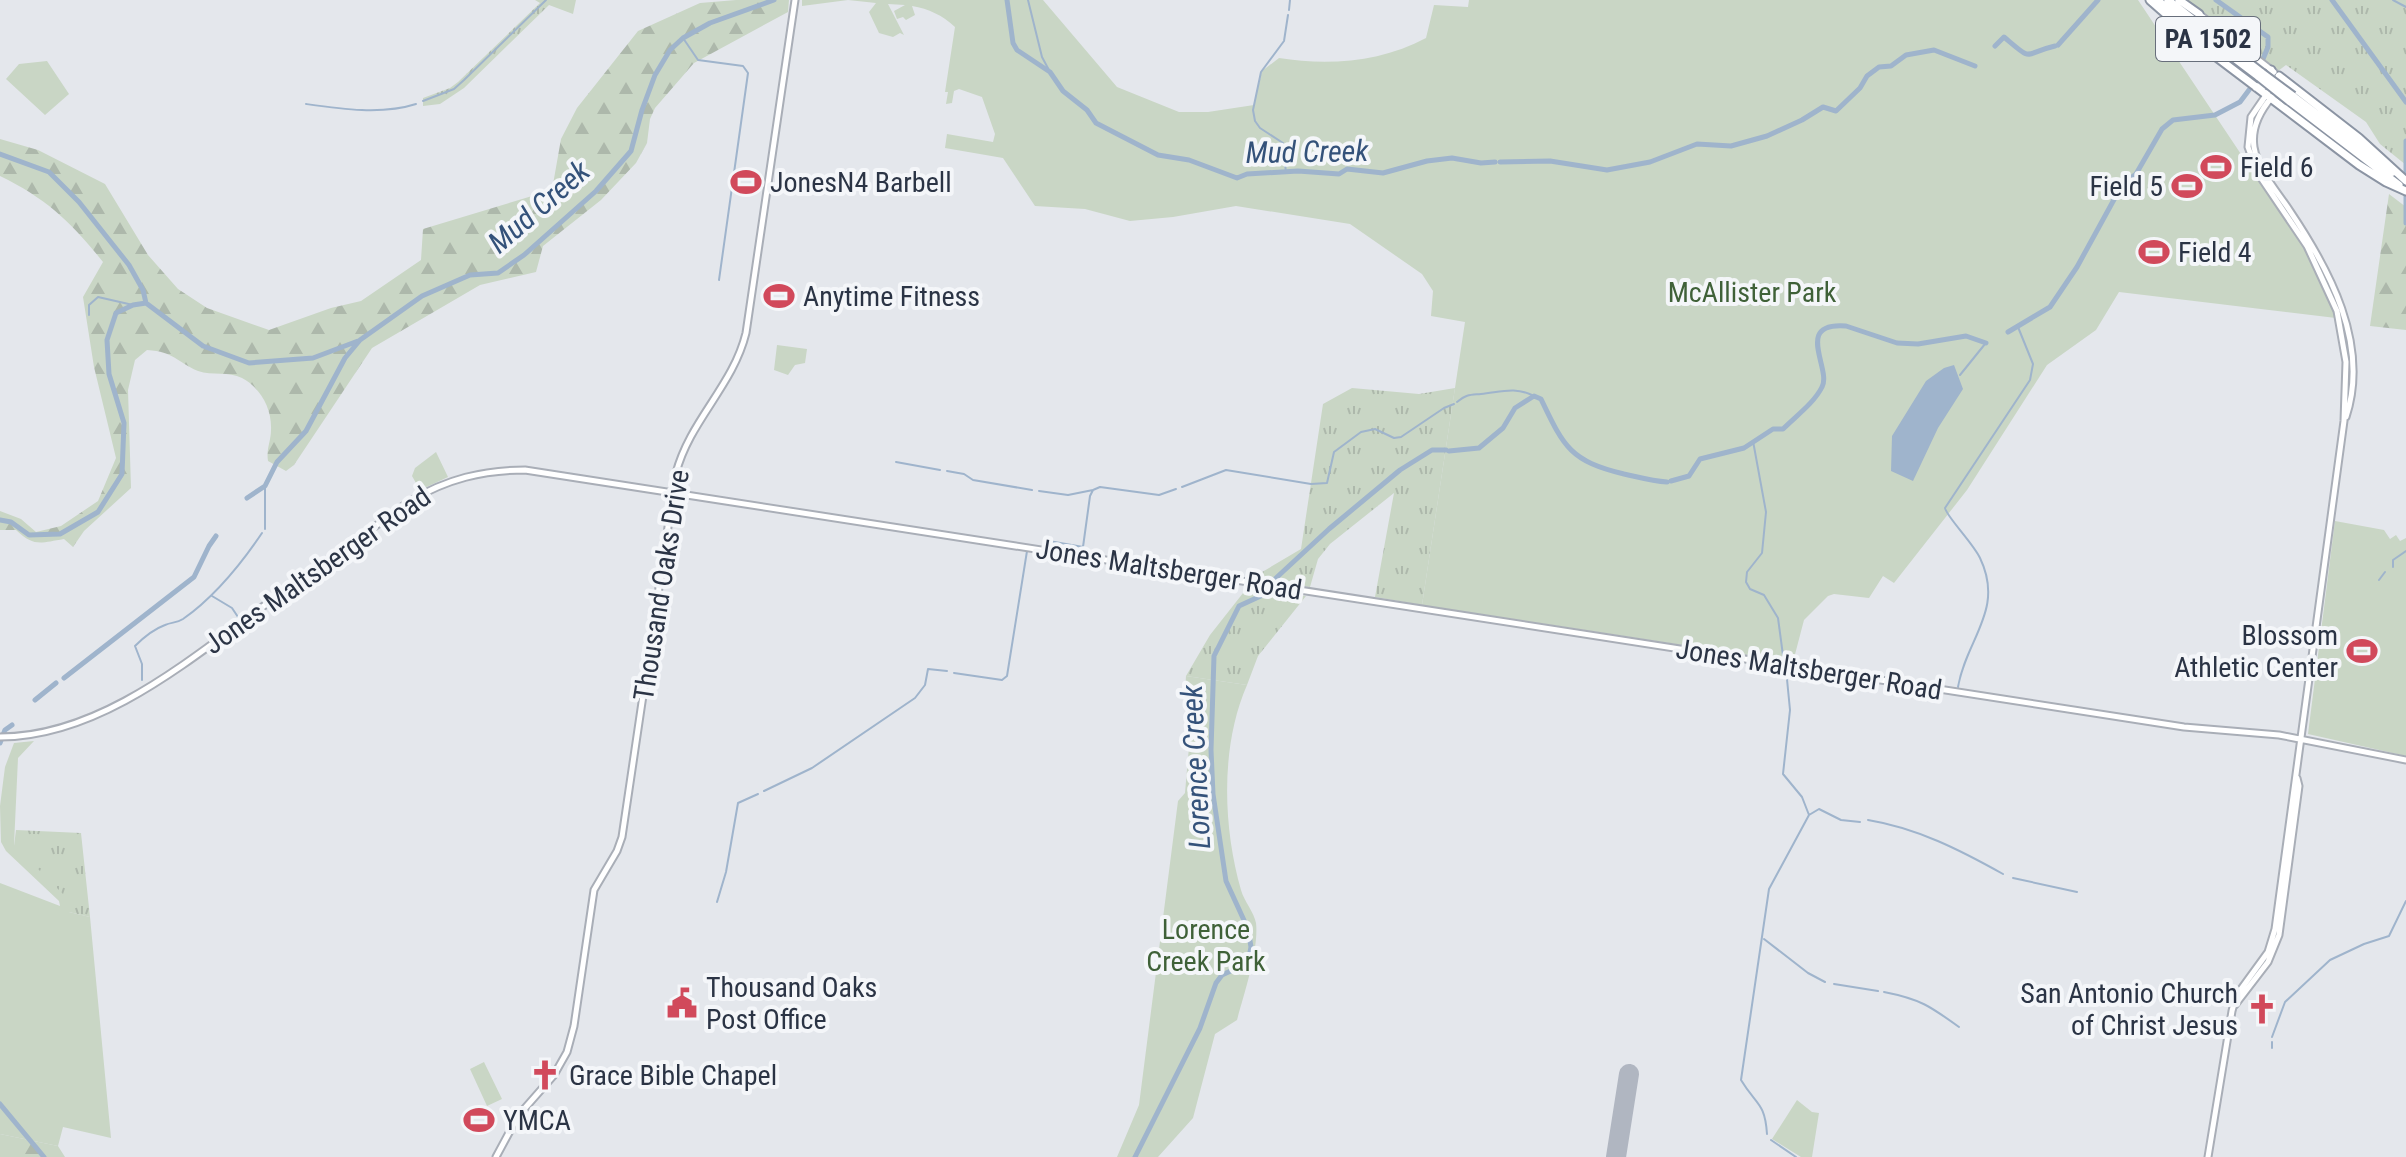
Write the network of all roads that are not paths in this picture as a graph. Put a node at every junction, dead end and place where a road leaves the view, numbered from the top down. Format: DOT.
graph roads {
  1 [pos="2150,0"];
  2 [pos="2157,0"];
  3 [pos="2168,0"];
  4 [pos="2183,2"];
  5 [pos="795,3"];
  6 [pos="2198,3"];
  7 [pos="2199,14"];
  8 [pos="2264,73"];
  9 [pos="2282,78"];
  10 [pos="2255,86"];
  11 [pos="2292,95"];
  12 [pos="2268,96"];
  13 [pos="2281,105"];
  14 [pos="2260,107"];
  15 [pos="2253,164"];
  16 [pos="2392,176"];
  17 [pos="2406,181"];
  18 [pos="2271,184"];
  19 [pos="2406,191"];
  20 [pos="2328,287"];
  21 [pos="2340,304"];
  22 [pos="2344,421"];
  23 [pos="674,492"];
  24 [pos="0,737"];
  25 [pos="2302,740"];
  26 [pos="2406,760"];
  27 [pos="496,1157"];
  28 [pos="2208,1157"];
  1 -- 10 [label="highway"];
  2 -- 8 [label="highway, PA 1502"];
  3 -- 8 [label="highway, PA 1502"];
  4 -- 6 [label="highway"];
  4 -- 7 [label="highway"];
  5 -- 23 [label="main road, Thousand Oaks Drive"];
  7 -- 8 [label="main road"];
  8 -- 9 [label="main road"];
  8 -- 10 [label="highway"];
  8 -- 11 [label="highway, PA 1502, bridge"];
  9 -- 11 [label="highway"];
  9 -- 12 [label="main road"];
  10 -- 12 [label="highway"];
  10 -- 14 [label="main road"];
  11 -- 13 [label="highway"];
  11 -- 16 [label="highway, PA 1502"];
  12 -- 13 [label="highway"];
  12 -- 14 [label="main road"];
  13 -- 14 [label="main road"];
  13 -- 16 [label="highway"];
  14 -- 15 [label="main road"];
  14 -- 18 [label="main road"];
  15 -- 18 [label="main road"];
  15 -- 20 [label="main road"];
  16 -- 17 [label="highway"];
  16 -- 19 [label="highway"];
  18 -- 21 [label="main road"];
  20 -- 21 [label="main road"];
  20 -- 22 [label="main road"];
  21 -- 22 [label="main road"];
  22 -- 25 [label="main road"];
  23 -- 24 [label="main road, Jones Maltsberger Road"];
  23 -- 25 [label="main road, Jones Maltsberger Road"];
  23 -- 27 [label="main road, Thousand Oaks Drive"];
  25 -- 26 [label="main road, Jones Maltsberger Road"];
  25 -- 28 [label="main road"];
}
